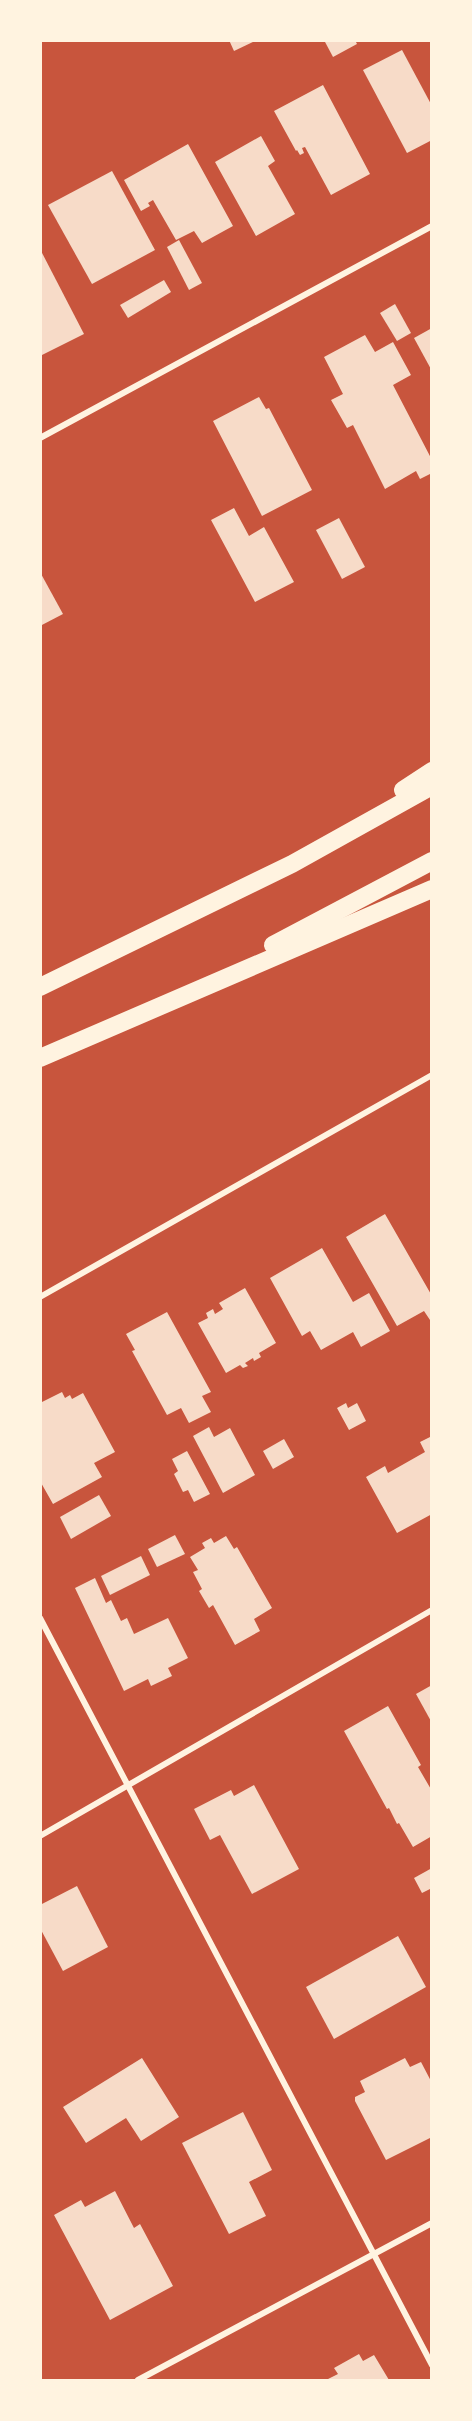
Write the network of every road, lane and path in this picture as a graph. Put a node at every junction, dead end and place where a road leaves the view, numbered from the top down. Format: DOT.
graph roads {
  1 [pos="432,226"];
  2 [pos="40,438"];
  3 [pos="432,771"];
  4 [pos="432,786"];
  5 [pos="432,861"];
  6 [pos="292,864"];
  7 [pos="432,890"];
  8 [pos="40,987"];
  9 [pos="168,1001"];
  10 [pos="40,1058"];
  11 [pos="432,1075"];
  12 [pos="40,1297"];
  13 [pos="432,1610"];
  14 [pos="40,1618"];
  15 [pos="128,1787"];
  16 [pos="40,1836"];
  17 [pos="432,2223"];
  18 [pos="375,2254"];
  19 [pos="432,2365"];
  20 [pos="138,2380"];
  1 -- 2 [label="street"];
  3 -- 6 [label="highway"];
  4 -- 6 [label="highway"];
  5 -- 9 [label="highway"];
  6 -- 8 [label="highway"];
  7 -- 9 [label="highway"];
  9 -- 10 [label="highway"];
  11 -- 12 [label="street"];
  13 -- 15 [label="street"];
  14 -- 15 [label="street"];
  15 -- 16 [label="street"];
  15 -- 18 [label="street"];
  17 -- 18 [label="street"];
  18 -- 19 [label="street"];
  18 -- 20 [label="street"];
}
